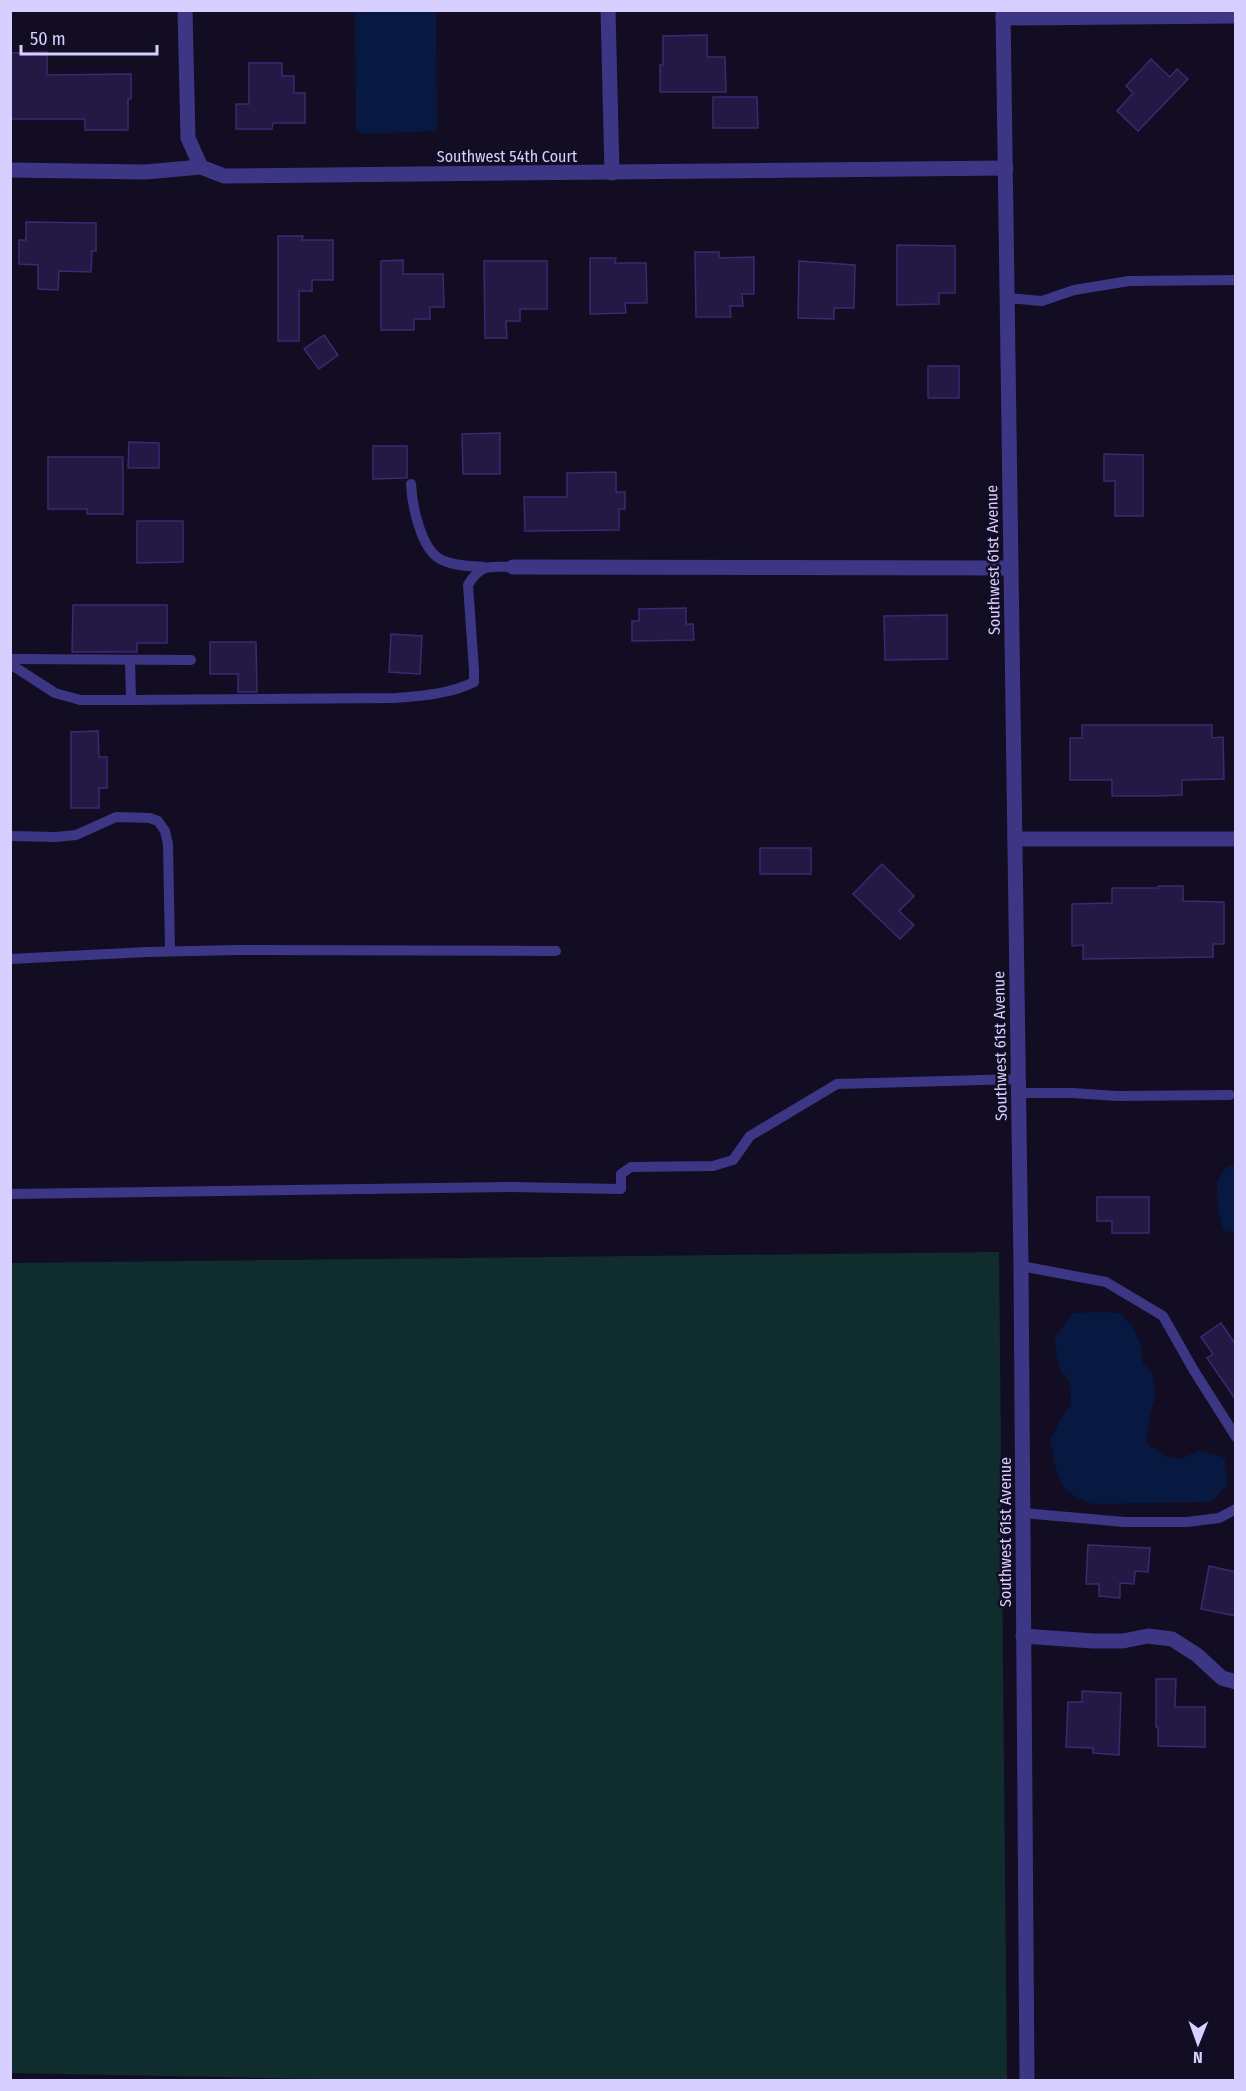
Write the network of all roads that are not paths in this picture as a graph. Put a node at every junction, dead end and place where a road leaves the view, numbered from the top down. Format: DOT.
graph roads {
  1 [pos="185,10"];
  2 [pos="608,10"];
  3 [pos="1003,14"];
  4 [pos="1236,16"];
  5 [pos="201,167"];
  6 [pos="1006,168"];
  7 [pos="10,170"];
  8 [pos="612,173"];
  9 [pos="1236,280"];
  10 [pos="1007,298"];
  11 [pos="411,484"];
  12 [pos="484,567"];
  13 [pos="513,567"];
  14 [pos="1011,568"];
  15 [pos="10,659"];
  16 [pos="130,660"];
  17 [pos="191,660"];
  18 [pos="10,664"];
  19 [pos="131,700"];
  20 [pos="10,836"];
  21 [pos="1015,839"];
  22 [pos="1236,839"];
  23 [pos="170,951"];
  24 [pos="556,951"];
  25 [pos="10,959"];
  26 [pos="1018,1086"];
  27 [pos="1230,1095"];
  28 [pos="10,1194"];
  29 [pos="1021,1266"];
  30 [pos="1236,1437"];
  31 [pos="1236,1509"];
  32 [pos="1023,1513"];
  33 [pos="1023,1636"];
  34 [pos="1236,1682"];
  35 [pos="1027,2080"];
  1 -- 5 [label="street"];
  2 -- 8 [label="street"];
  3 -- 4 [label="street"];
  3 -- 6 [label="street, Southwest 61st Avenue"];
  5 -- 7 [label="street, Southwest 54th Court"];
  5 -- 8 [label="street, Southwest 54th Court"];
  6 -- 8 [label="street, Southwest 54th Court"];
  6 -- 10 [label="street, Southwest 61st Avenue"];
  9 -- 10 [label="lane"];
  10 -- 14 [label="street, Southwest 61st Avenue"];
  11 -- 12 [label="lane"];
  12 -- 13 [label="lane"];
  12 -- 19 [label="lane"];
  13 -- 14 [label="street"];
  14 -- 21 [label="street, Southwest 61st Avenue"];
  15 -- 16 [label="lane"];
  16 -- 17 [label="lane"];
  16 -- 19 [label="lane"];
  18 -- 19 [label="lane"];
  20 -- 23 [label="lane"];
  21 -- 22 [label="street"];
  21 -- 26 [label="street, Southwest 61st Avenue"];
  23 -- 24 [label="lane"];
  23 -- 25 [label="lane"];
  26 -- 27 [label="lane"];
  26 -- 28 [label="lane"];
  26 -- 29 [label="street, Southwest 61st Avenue"];
  29 -- 30 [label="lane"];
  29 -- 32 [label="street, Southwest 61st Avenue"];
  31 -- 32 [label="lane"];
  32 -- 33 [label="street, Southwest 61st Avenue"];
  33 -- 34 [label="street"];
  33 -- 35 [label="street, Southwest 61st Avenue"];
}
